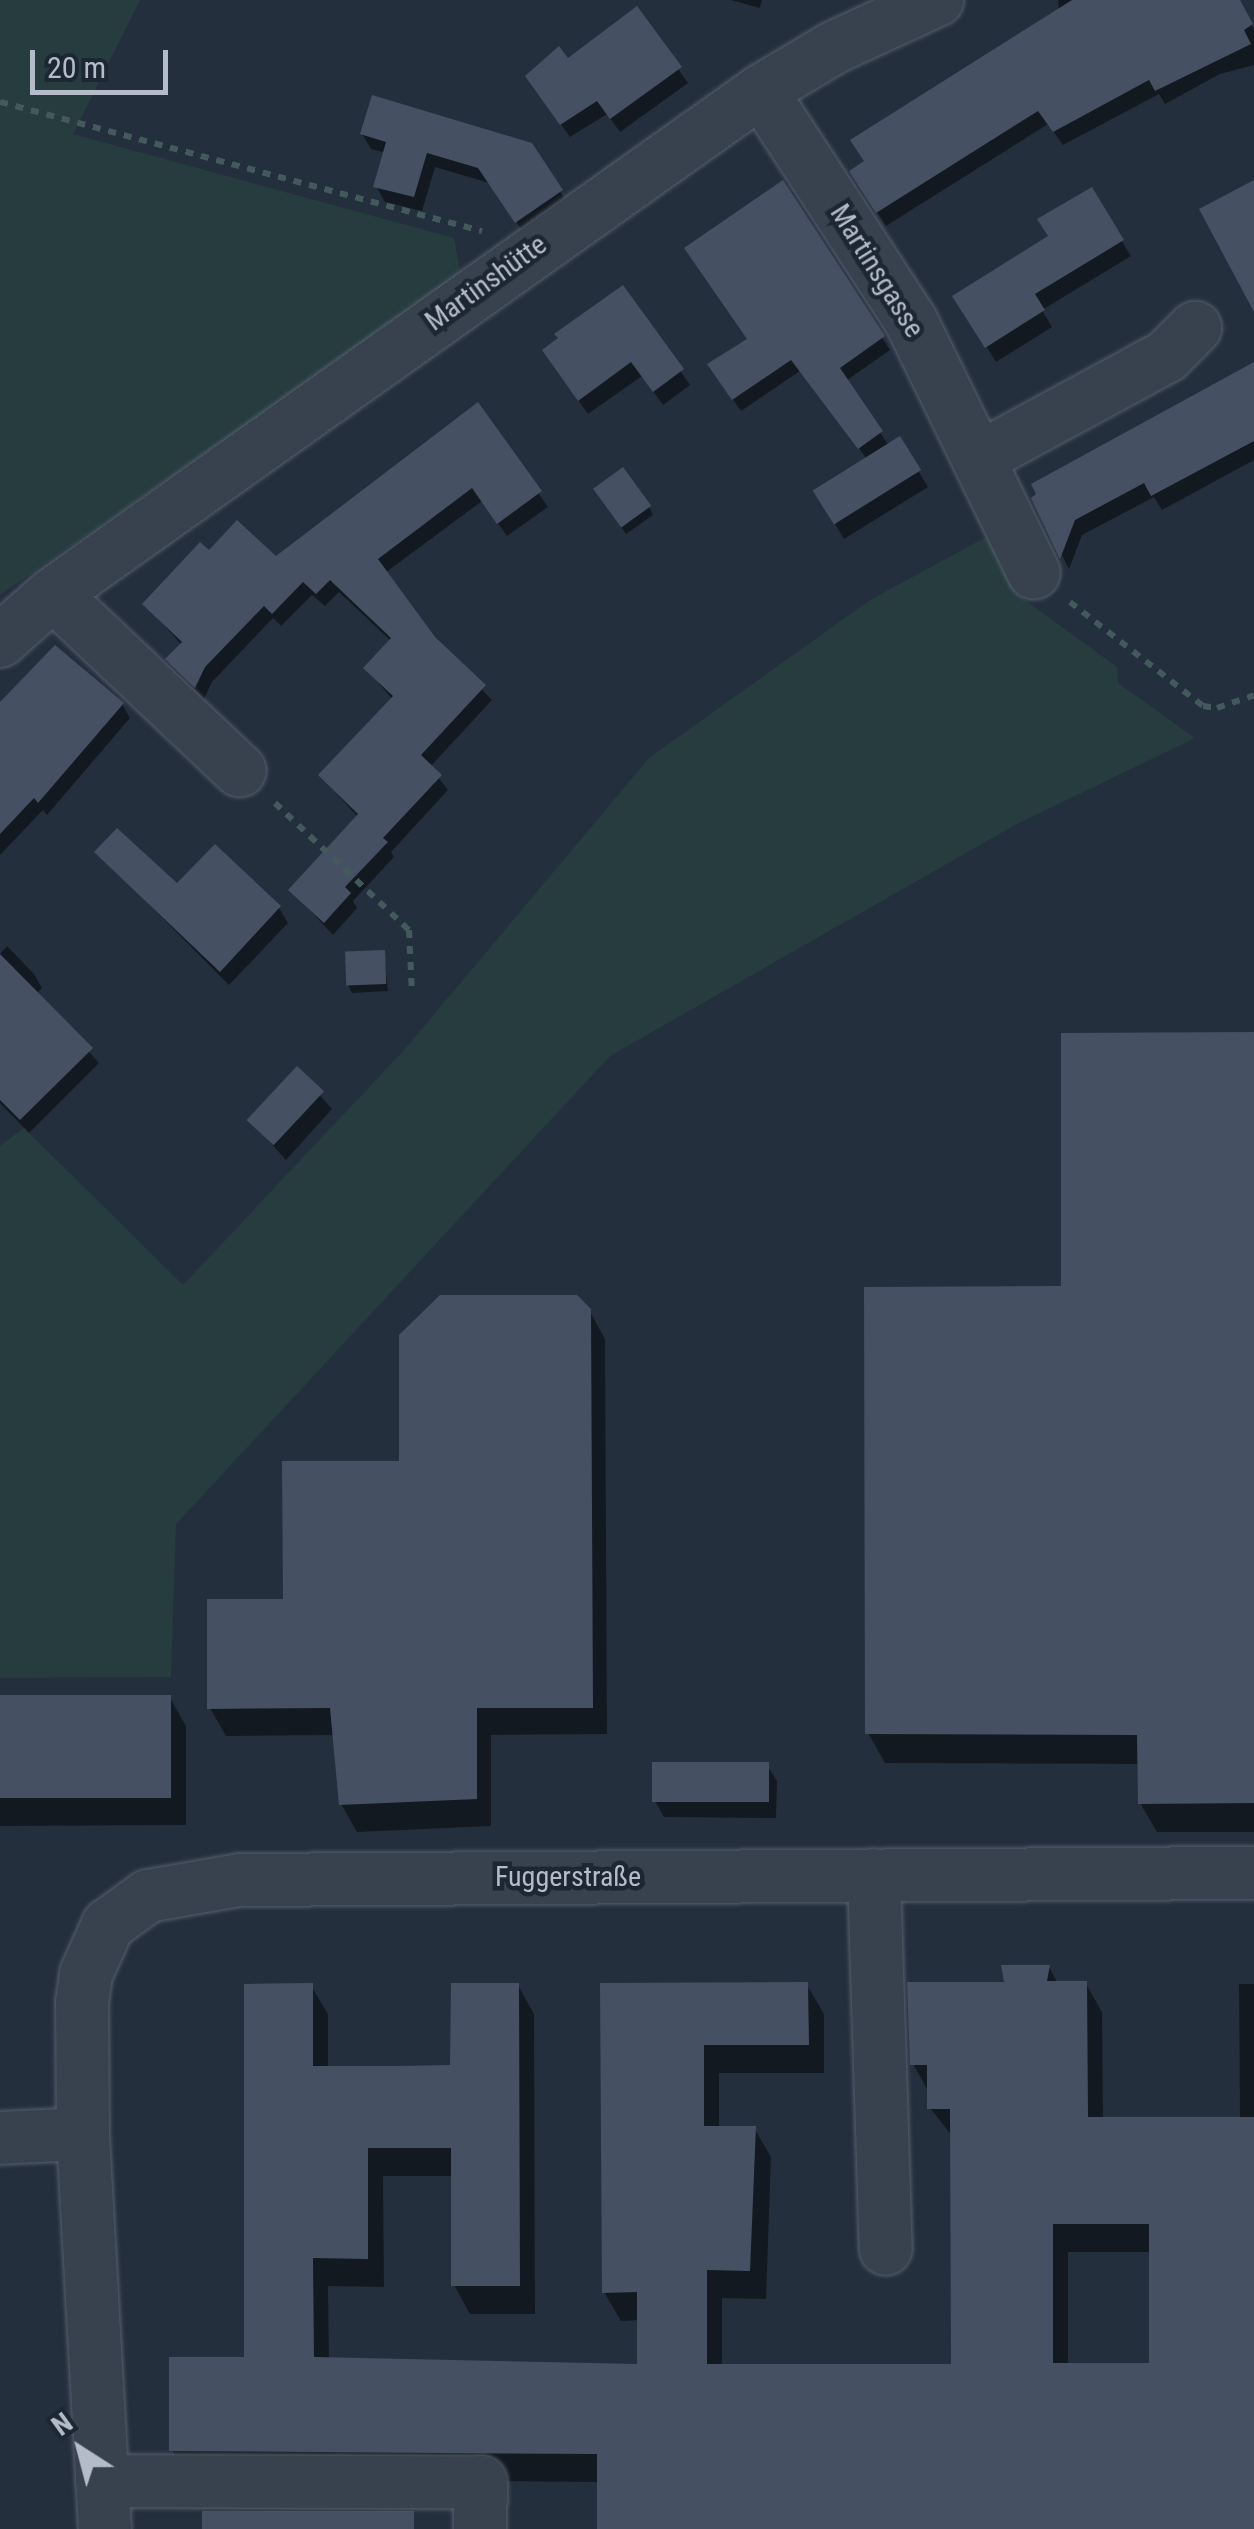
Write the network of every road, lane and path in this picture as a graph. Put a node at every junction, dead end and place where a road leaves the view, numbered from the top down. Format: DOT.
graph roads {
  1 [pos="937,0"];
  2 [pos="761,91"];
  3 [pos="0,102"];
  4 [pos="537,246"];
  5 [pos="1194,328"];
  6 [pos="981,457"];
  7 [pos="1034,573"];
  8 [pos="53,594"];
  9 [pos="0,641"];
  10 [pos="1254,695"];
  11 [pos="240,770"];
  12 [pos="412,994"];
  13 [pos="1254,1873"];
  14 [pos="874,1875"];
  15 [pos="82,2134"];
  16 [pos="0,2138"];
  17 [pos="886,2249"];
  18 [pos="104,2505"];
  19 [pos="480,2529"];
  1 -- 2 [label="street, Martinshütte"];
  2 -- 4 [label="street, Martinshütte"];
  2 -- 6 [label="street, Martinsgasse"];
  3 -- 4 [label="path"];
  4 -- 8 [label="street, Martinshütte"];
  5 -- 6 [label="street"];
  6 -- 7 [label="street, Martinsgasse"];
  7 -- 10 [label="path"];
  8 -- 9 [label="street, Martinshütte"];
  8 -- 11 [label="street"];
  11 -- 12 [label="path"];
  13 -- 14 [label="street, Fuggerstraße"];
  14 -- 15 [label="street, Fuggerstraße"];
  14 -- 17 [label="street"];
  15 -- 16 [label="street"];
  15 -- 18 [label="street, Fuggerstraße"];
  18 -- 19 [label="street"];
}
